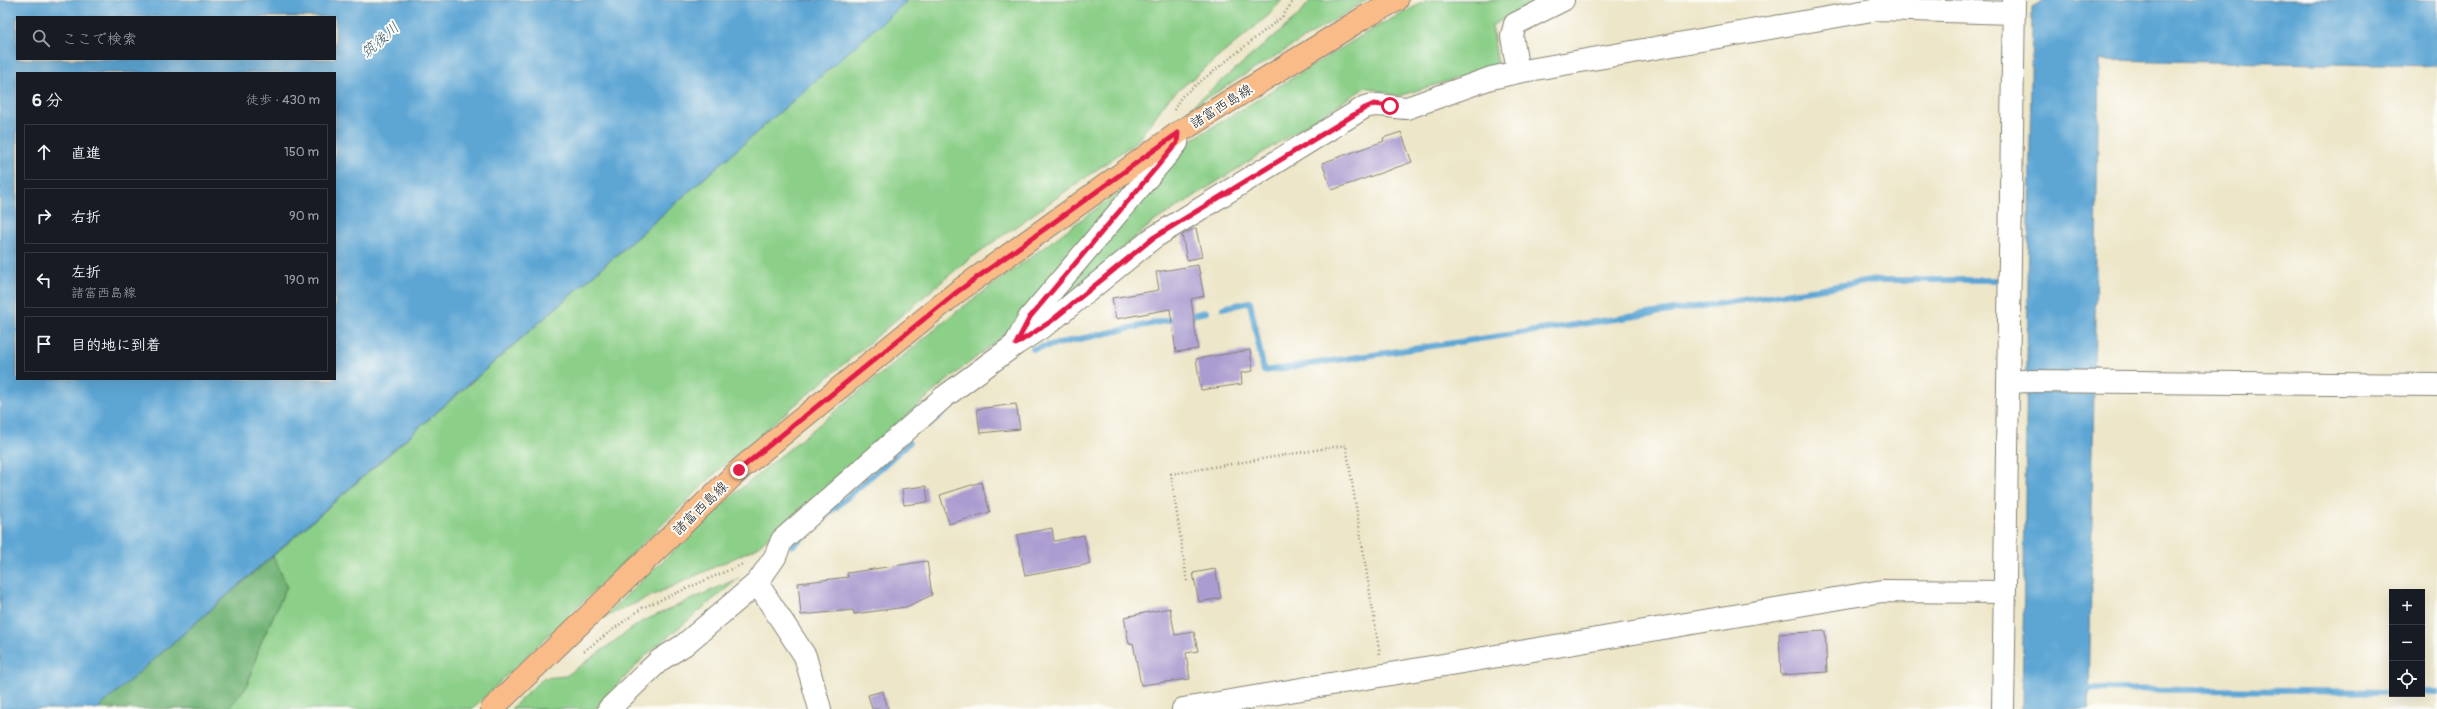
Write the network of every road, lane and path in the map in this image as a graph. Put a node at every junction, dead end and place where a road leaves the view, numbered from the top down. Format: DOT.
graph roads {
  1 [pos="1294,0"];
  2 [pos="1397,0"];
  3 [pos="1563,0"];
  4 [pos="2014,6"];
  5 [pos="1518,72"];
  6 [pos="1178,133"];
  7 [pos="1016,344"];
  8 [pos="2015,382"];
  9 [pos="2437,384"];
  10 [pos="775,557"];
  11 [pos="1187,581"];
  12 [pos="757,583"];
  13 [pos="2005,592"];
  14 [pos="581,654"];
  15 [pos="1383,674"];
  16 [pos="492,709"];
  17 [pos="609,709"];
  18 [pos="820,709"];
  19 [pos="1183,709"];
  20 [pos="2003,709"];
  1 -- 6 [label="path"];
  2 -- 6 [label="main road, 諸富西島線"];
  3 -- 5 [label="street"];
  4 -- 5 [label="street"];
  4 -- 8 [label="street"];
  5 -- 7 [label="street"];
  6 -- 7 [label="street"];
  6 -- 16 [label="main road, 諸富西島線"];
  7 -- 10 [label="street"];
  8 -- 9 [label="street"];
  8 -- 13 [label="street"];
  10 -- 12 [label="street"];
  10 -- 14 [label="path"];
  11 -- 15 [label="path"];
  12 -- 17 [label="street"];
  12 -- 18 [label="street"];
  13 -- 15 [label="street"];
  13 -- 20 [label="street"];
  15 -- 19 [label="street"];
}
